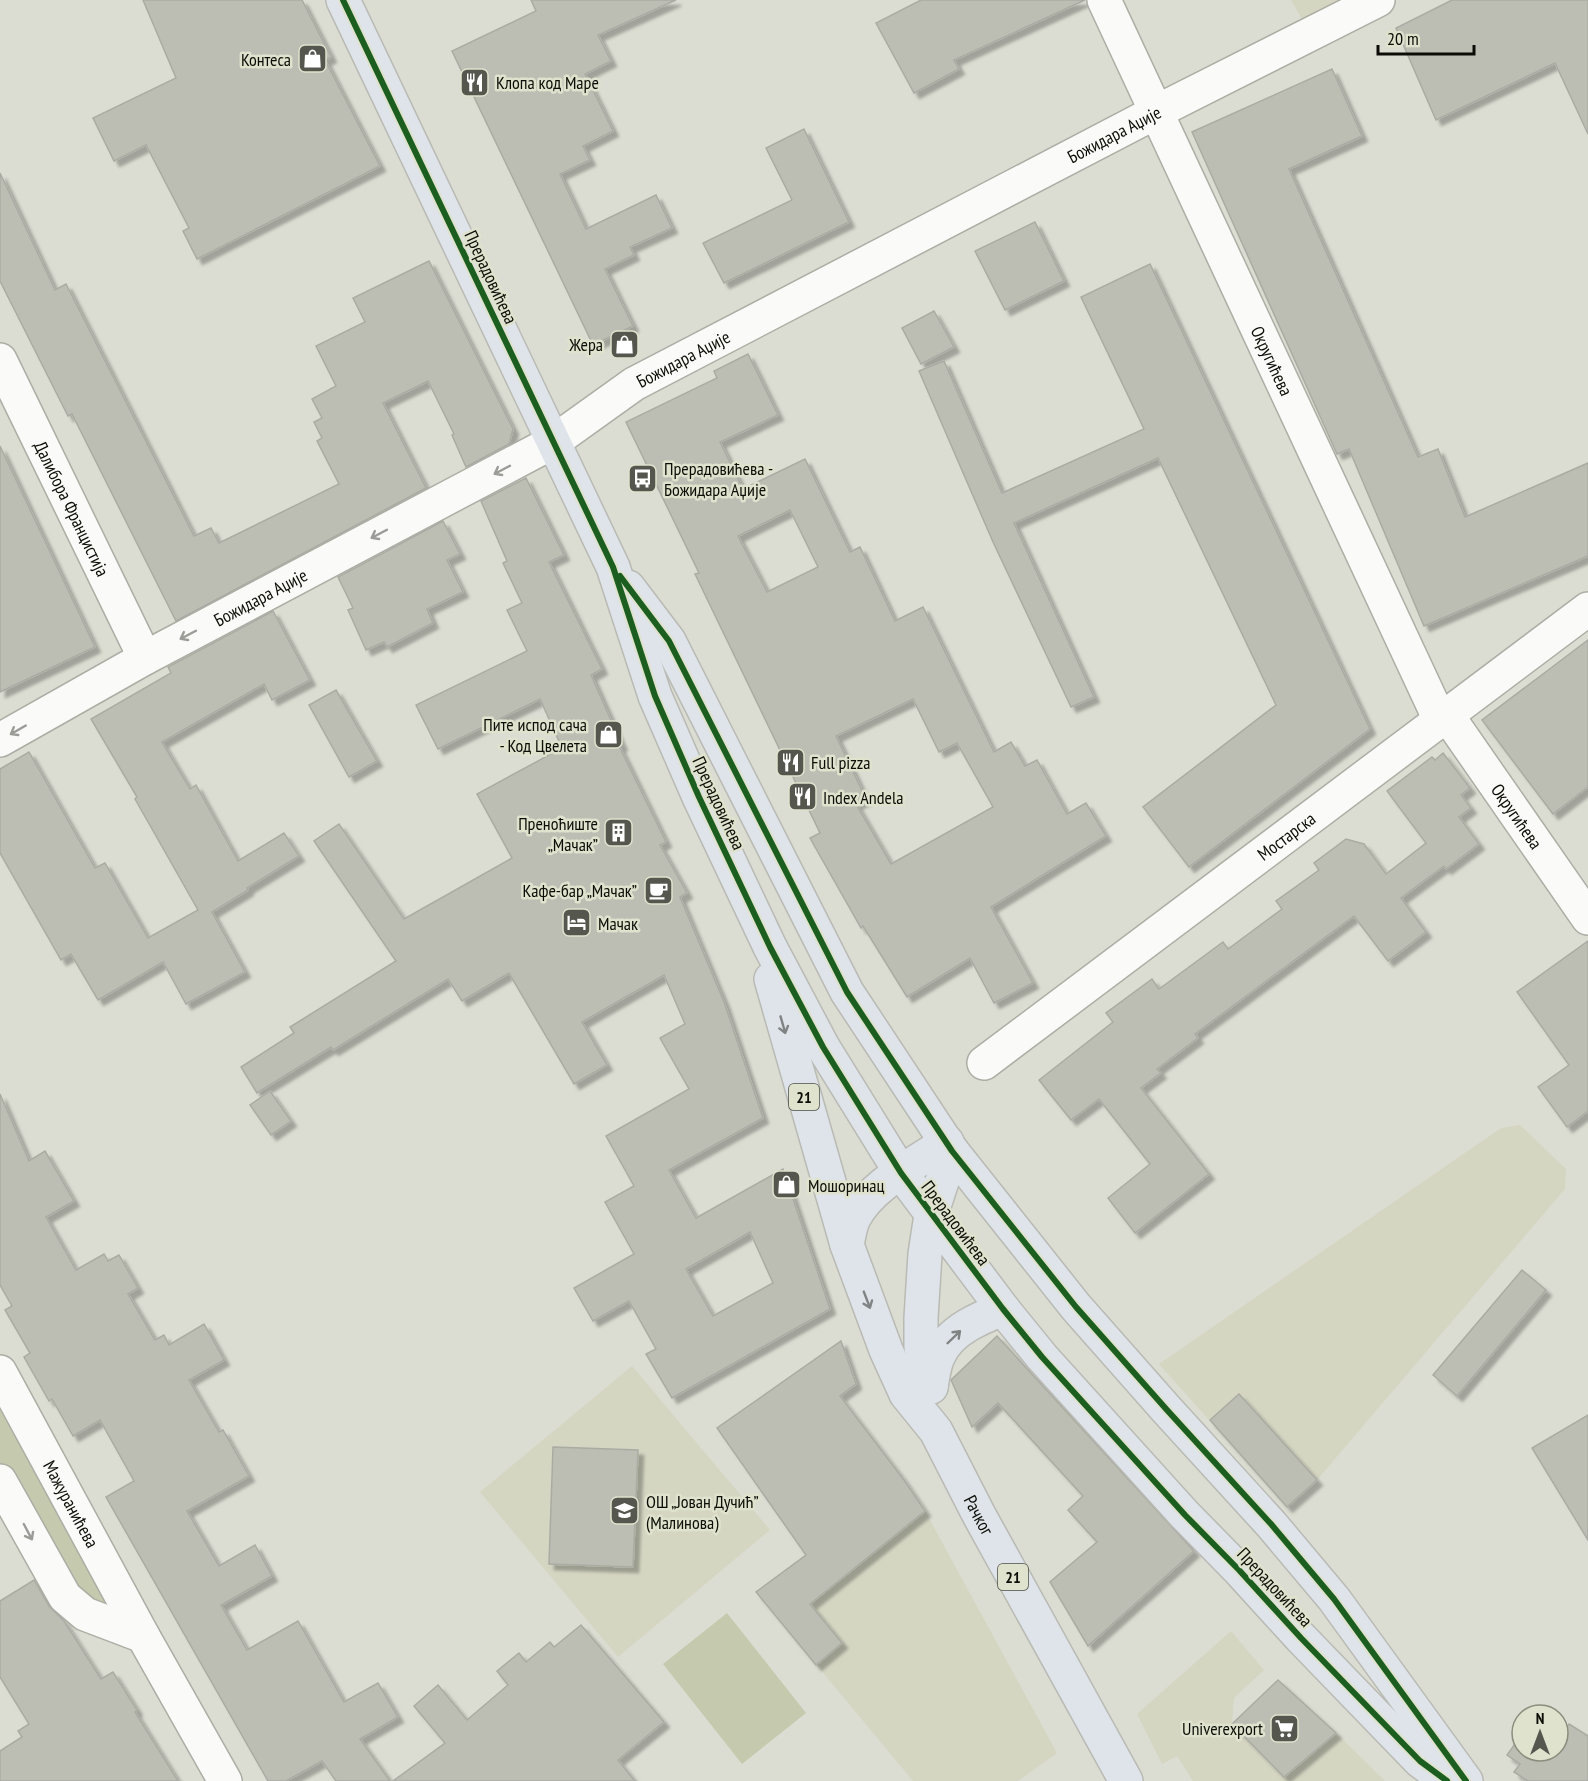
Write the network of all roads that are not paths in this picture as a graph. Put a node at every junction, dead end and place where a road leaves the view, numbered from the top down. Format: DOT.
graph roads {
  1 [pos="343,0"];
  2 [pos="1104,0"];
  3 [pos="1377,0"];
  4 [pos="1158,111"];
  5 [pos="0,360"];
  6 [pos="553,442"];
  7 [pos="613,567"];
  8 [pos="1588,609"];
  9 [pos="145,657"];
  10 [pos="1443,717"];
  11 [pos="0,740"];
  12 [pos="1588,918"];
  13 [pos="770,947"];
  14 [pos="984,1063"];
  15 [pos="949,1146"];
  16 [pos="901,1173"];
  17 [pos="931,1215"];
  18 [pos="847,1245"];
  19 [pos="1003,1309"];
  20 [pos="0,1372"];
  21 [pos="931,1387"];
  22 [pos="936,1431"];
  23 [pos="0,1481"];
  24 [pos="142,1636"];
  25 [pos="225,1781"];
  26 [pos="1126,1781"];
  27 [pos="1447,1781"];
  28 [pos="1466,1781"];
  1 -- 6 [label="main road, Прерадовићева"];
  2 -- 4 [label="street, Округићева"];
  3 -- 4 [label="street, Божидара Аџије"];
  4 -- 6 [label="street, Божидара Аџије"];
  4 -- 10 [label="street, Округићева"];
  5 -- 9 [label="street, Далибора Францистија"];
  6 -- 7 [label="main road, Прерадовићева"];
  6 -- 9 [label="street, Божидара Аџије, one-way"];
  7 -- 13 [label="main road, Прерадовићева"];
  7 -- 15 [label="main road, Прерадовићева"];
  8 -- 10 [label="street, Мостарска"];
  9 -- 11 [label="street, Божидара Аџије, one-way"];
  10 -- 12 [label="street, Округићева"];
  10 -- 14 [label="street, Мостарска"];
  13 -- 16 [label="main road, Прерадовићева"];
  13 -- 18 [label="main road, 21, one-way"];
  15 -- 16 [label="main road"];
  15 -- 17 [label="main road, 21"];
  15 -- 28 [label="main road, Прерадовићева"];
  16 -- 17 [label="main road, Прерадовићева"];
  16 -- 18 [label="main road"];
  17 -- 19 [label="main road, Прерадовићева"];
  17 -- 21 [label="main road, 21"];
  18 -- 22 [label="main road, Рачког / 21, one-way"];
  21 -- 19 [label="main road, one-way"];
  19 -- 27 [label="main road, Прерадовићева"];
  20 -- 24 [label="street, Мажуранићева"];
  21 -- 22 [label="main road, 21"];
  22 -- 26 [label="main road, Рачког / 21"];
  23 -- 24 [label="street, one-way"];
  24 -- 25 [label="street, Мажуранићева"];
}
